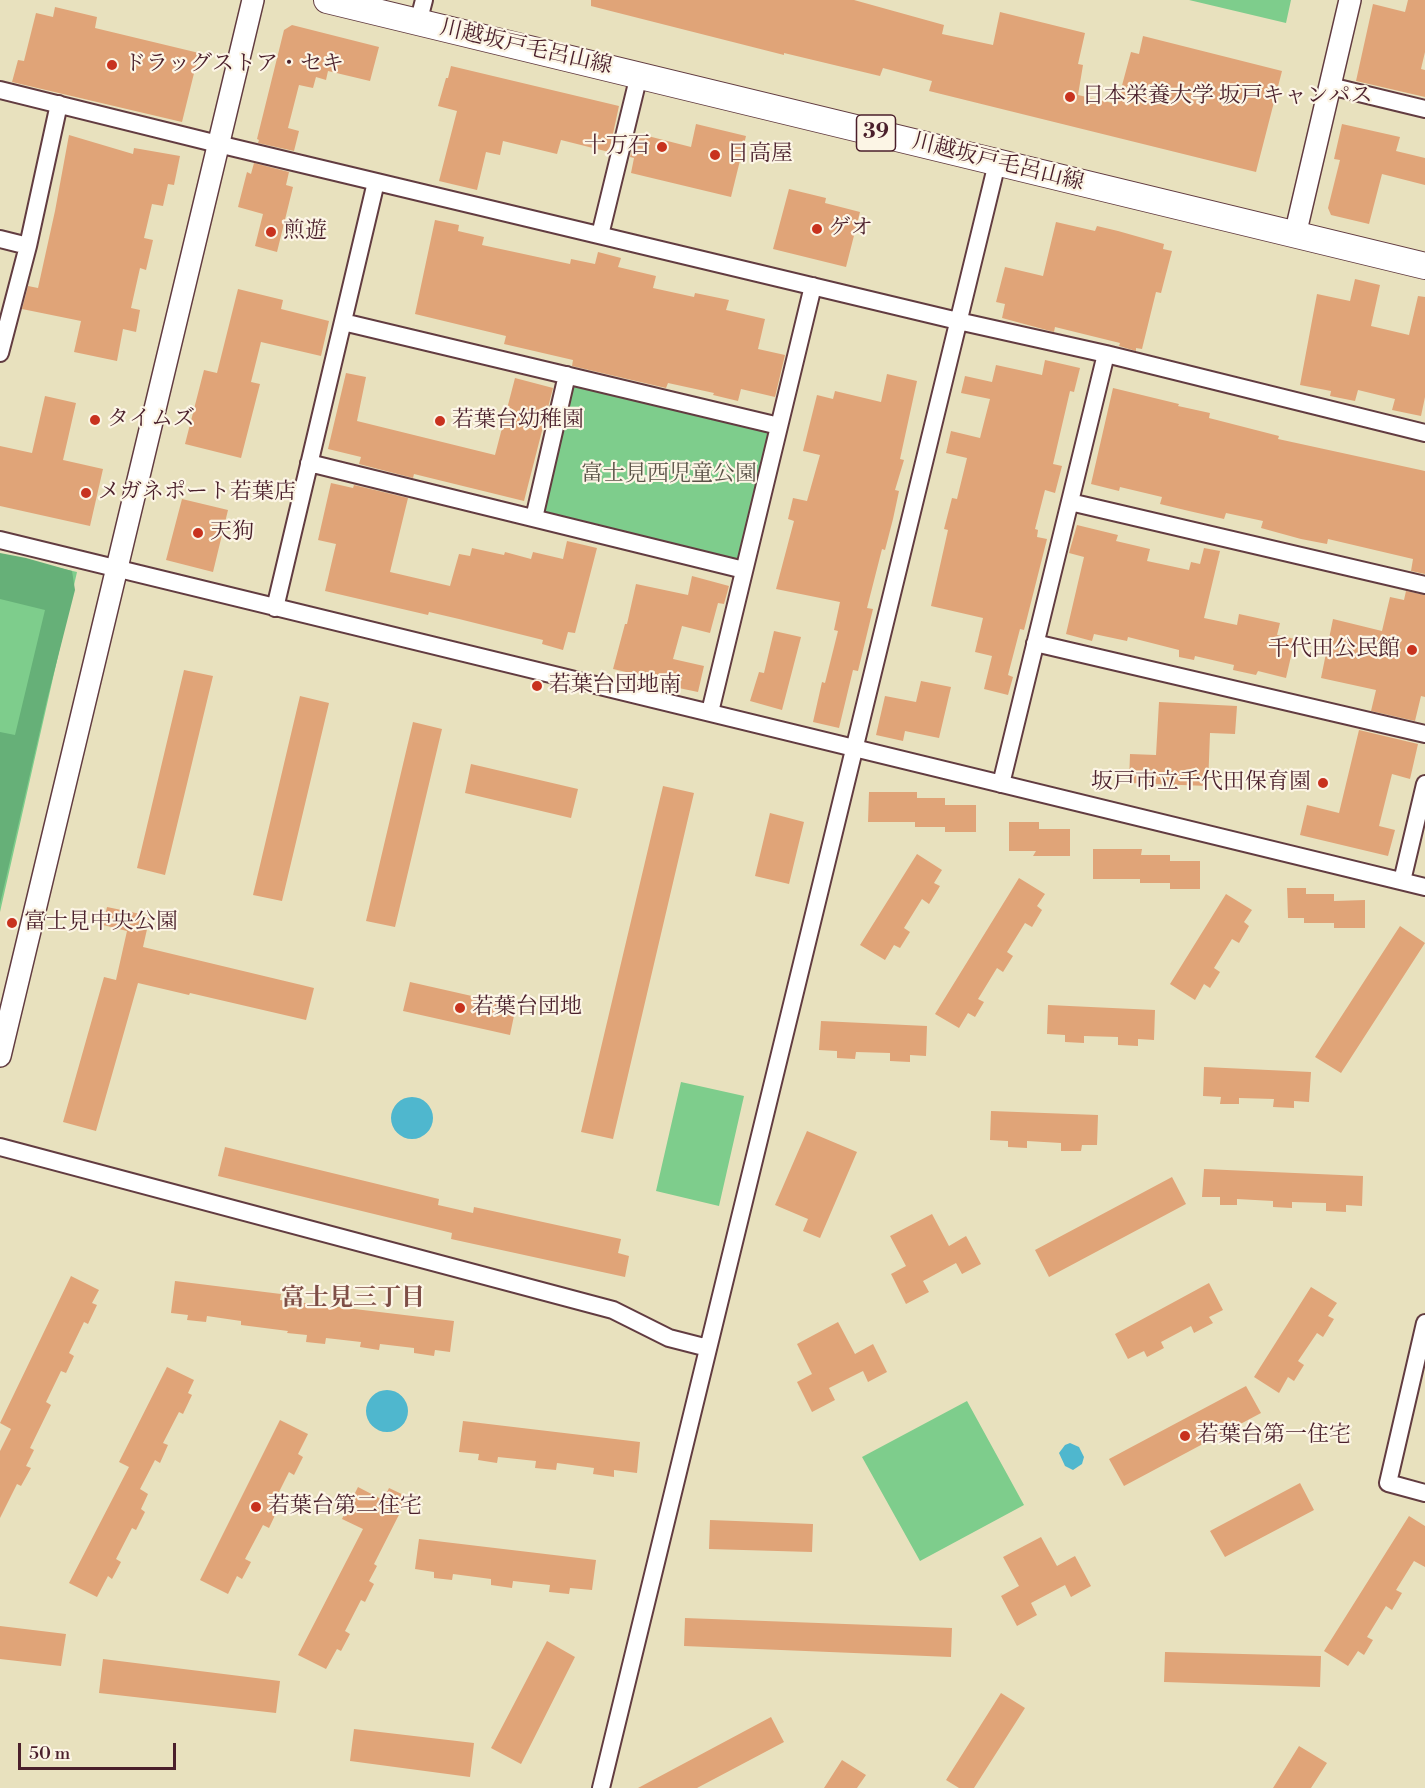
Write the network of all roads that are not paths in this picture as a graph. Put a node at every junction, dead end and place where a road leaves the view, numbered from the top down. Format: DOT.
graph roads {
  1 [pos="253,0"];
  2 [pos="327,0"];
  3 [pos="1350,0"];
  4 [pos="421,12"];
  5 [pos="639,75"];
  6 [pos="1330,86"];
  7 [pos="0,90"];
  8 [pos="59,104"];
  9 [pos="1425,109"];
  10 [pos="218,144"];
  11 [pos="997,163"];
  12 [pos="376,182"];
  13 [pos="1295,235"];
  14 [pos="600,236"];
  15 [pos="0,239"];
  16 [pos="28,246"];
  17 [pos="1425,266"];
  18 [pos="813,286"];
  19 [pos="958,321"];
  20 [pos="343,322"];
  21 [pos="0,353"];
  22 [pos="1106,354"];
  23 [pos="567,375"];
  24 [pos="779,426"];
  25 [pos="1425,433"];
  26 [pos="309,463"];
  27 [pos="1070,502"];
  28 [pos="534,518"];
  29 [pos="0,540"];
  30 [pos="118,570"];
  31 [pos="744,570"];
  32 [pos="1425,585"];
  33 [pos="275,608"];
  34 [pos="1035,643"];
  35 [pos="710,712"];
  36 [pos="1425,734"];
  37 [pos="854,748"];
  38 [pos="1001,784"];
  39 [pos="1425,784"];
  40 [pos="1402,881"];
  41 [pos="1425,887"];
  42 [pos="0,1056"];
  43 [pos="0,1147"];
  44 [pos="1425,1323"];
  45 [pos="708,1348"];
  46 [pos="1425,1493"];
  47 [pos="601,1788"];
  1 -- 10 [label="street"];
  2 -- 4 [label="main road, 川越坂戸毛呂山線 / 39"];
  3 -- 6 [label="street"];
  4 -- 5 [label="main road, 川越坂戸毛呂山線 / 39"];
  5 -- 11 [label="main road, 川越坂戸毛呂山線 / 39"];
  5 -- 14 [label="street"];
  6 -- 9 [label="street"];
  6 -- 13 [label="street"];
  7 -- 8 [label="street"];
  8 -- 10 [label="street"];
  8 -- 16 [label="street"];
  10 -- 12 [label="street"];
  10 -- 30 [label="street"];
  11 -- 13 [label="main road, 川越坂戸毛呂山線 / 39"];
  11 -- 19 [label="street"];
  12 -- 14 [label="street"];
  12 -- 20 [label="street"];
  13 -- 17 [label="main road, 川越坂戸毛呂山線 / 39"];
  14 -- 18 [label="street"];
  15 -- 16 [label="street"];
  16 -- 21 [label="street"];
  18 -- 19 [label="street"];
  18 -- 24 [label="street"];
  19 -- 22 [label="street"];
  19 -- 37 [label="street"];
  20 -- 23 [label="street"];
  20 -- 26 [label="street"];
  22 -- 25 [label="street"];
  22 -- 27 [label="street"];
  23 -- 24 [label="street"];
  23 -- 28 [label="street"];
  24 -- 31 [label="street"];
  26 -- 28 [label="street"];
  26 -- 33 [label="street"];
  27 -- 32 [label="street"];
  27 -- 34 [label="street"];
  28 -- 31 [label="street"];
  29 -- 30 [label="street"];
  30 -- 33 [label="street"];
  30 -- 42 [label="street"];
  31 -- 35 [label="street"];
  33 -- 35 [label="street"];
  34 -- 36 [label="street"];
  34 -- 38 [label="street"];
  35 -- 37 [label="street"];
  37 -- 38 [label="street"];
  37 -- 45 [label="street"];
  38 -- 40 [label="street"];
  39 -- 40 [label="street"];
  40 -- 41 [label="street"];
  43 -- 45 [label="street"];
  44 -- 46 [label="street"];
  45 -- 47 [label="street"];
}
